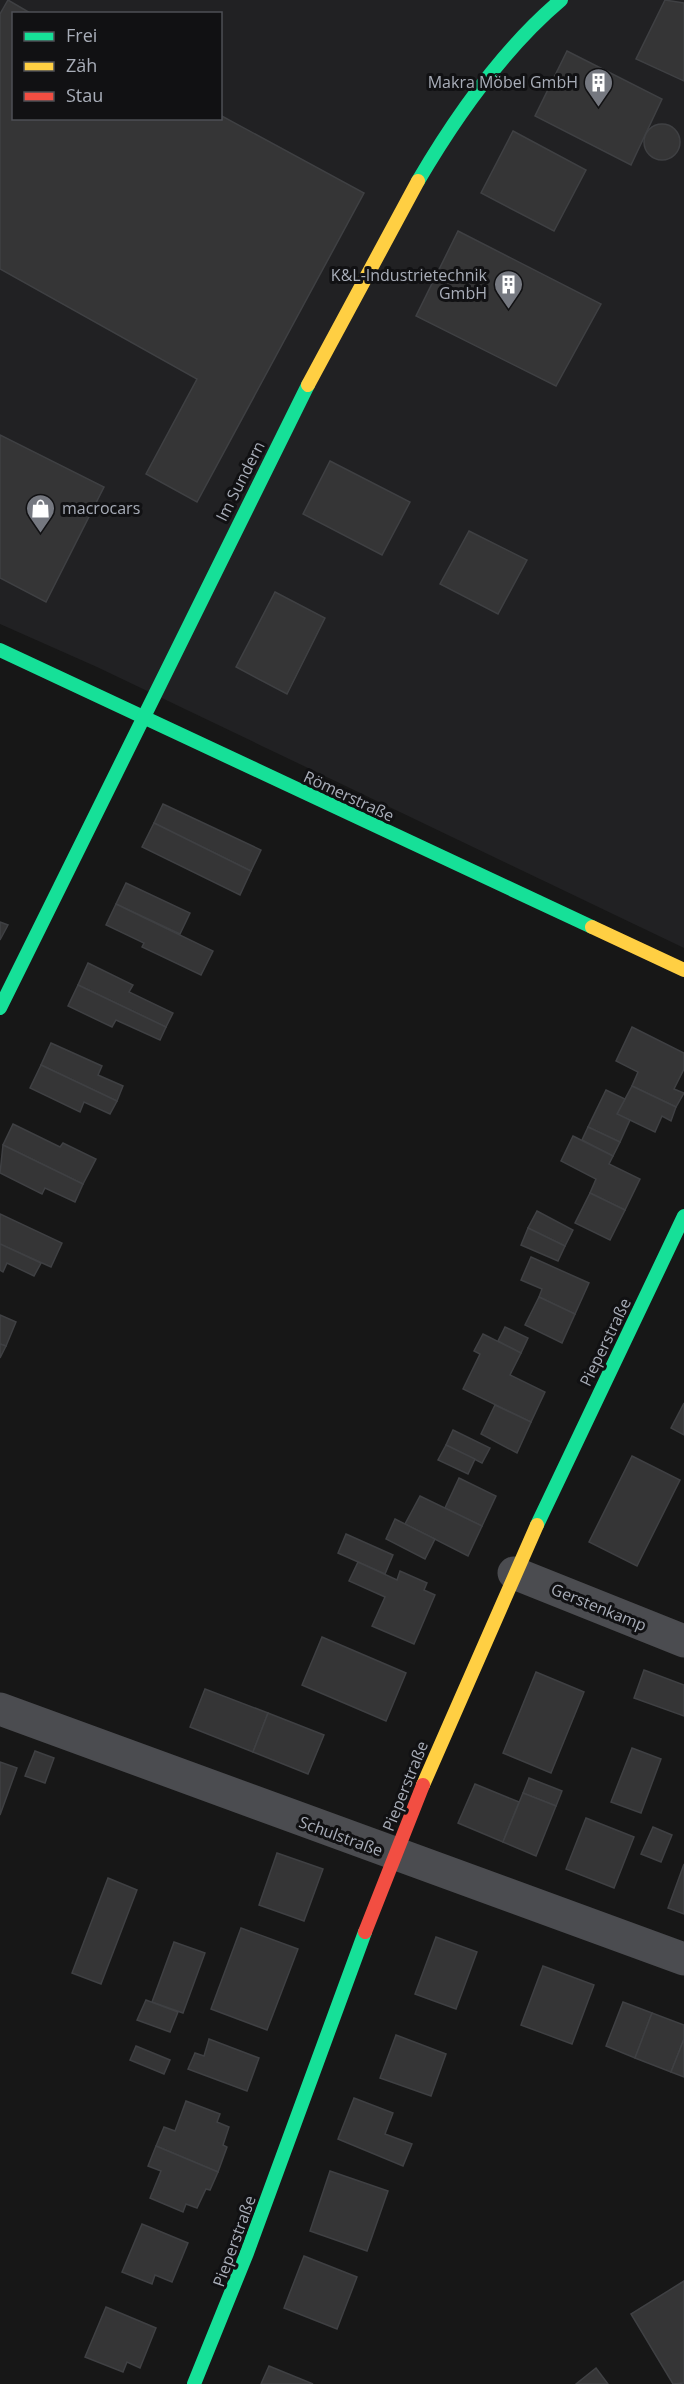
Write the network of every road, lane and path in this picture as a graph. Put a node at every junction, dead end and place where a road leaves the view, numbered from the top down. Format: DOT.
graph roads {
  1 [pos="561,0"];
  2 [pos="0,650"];
  3 [pos="143,718"];
  4 [pos="684,970"];
  5 [pos="0,1008"];
  6 [pos="684,1216"];
  7 [pos="514,1573"];
  8 [pos="684,1641"];
  9 [pos="0,1709"];
  10 [pos="394,1855"];
  11 [pos="684,1959"];
  12 [pos="194,2384"];
  1 -- 3 [label="street, Im Sundern"];
  2 -- 3 [label="street, Römerstraße"];
  3 -- 4 [label="street, Römerstraße"];
  3 -- 5 [label="street, Im Sundern"];
  6 -- 7 [label="street, Pieperstraße"];
  7 -- 8 [label="street, Gerstenkamp"];
  7 -- 10 [label="street, Pieperstraße"];
  9 -- 10 [label="street, Schulstraße"];
  10 -- 11 [label="street, Schulstraße"];
  10 -- 12 [label="street, Pieperstraße"];
}
